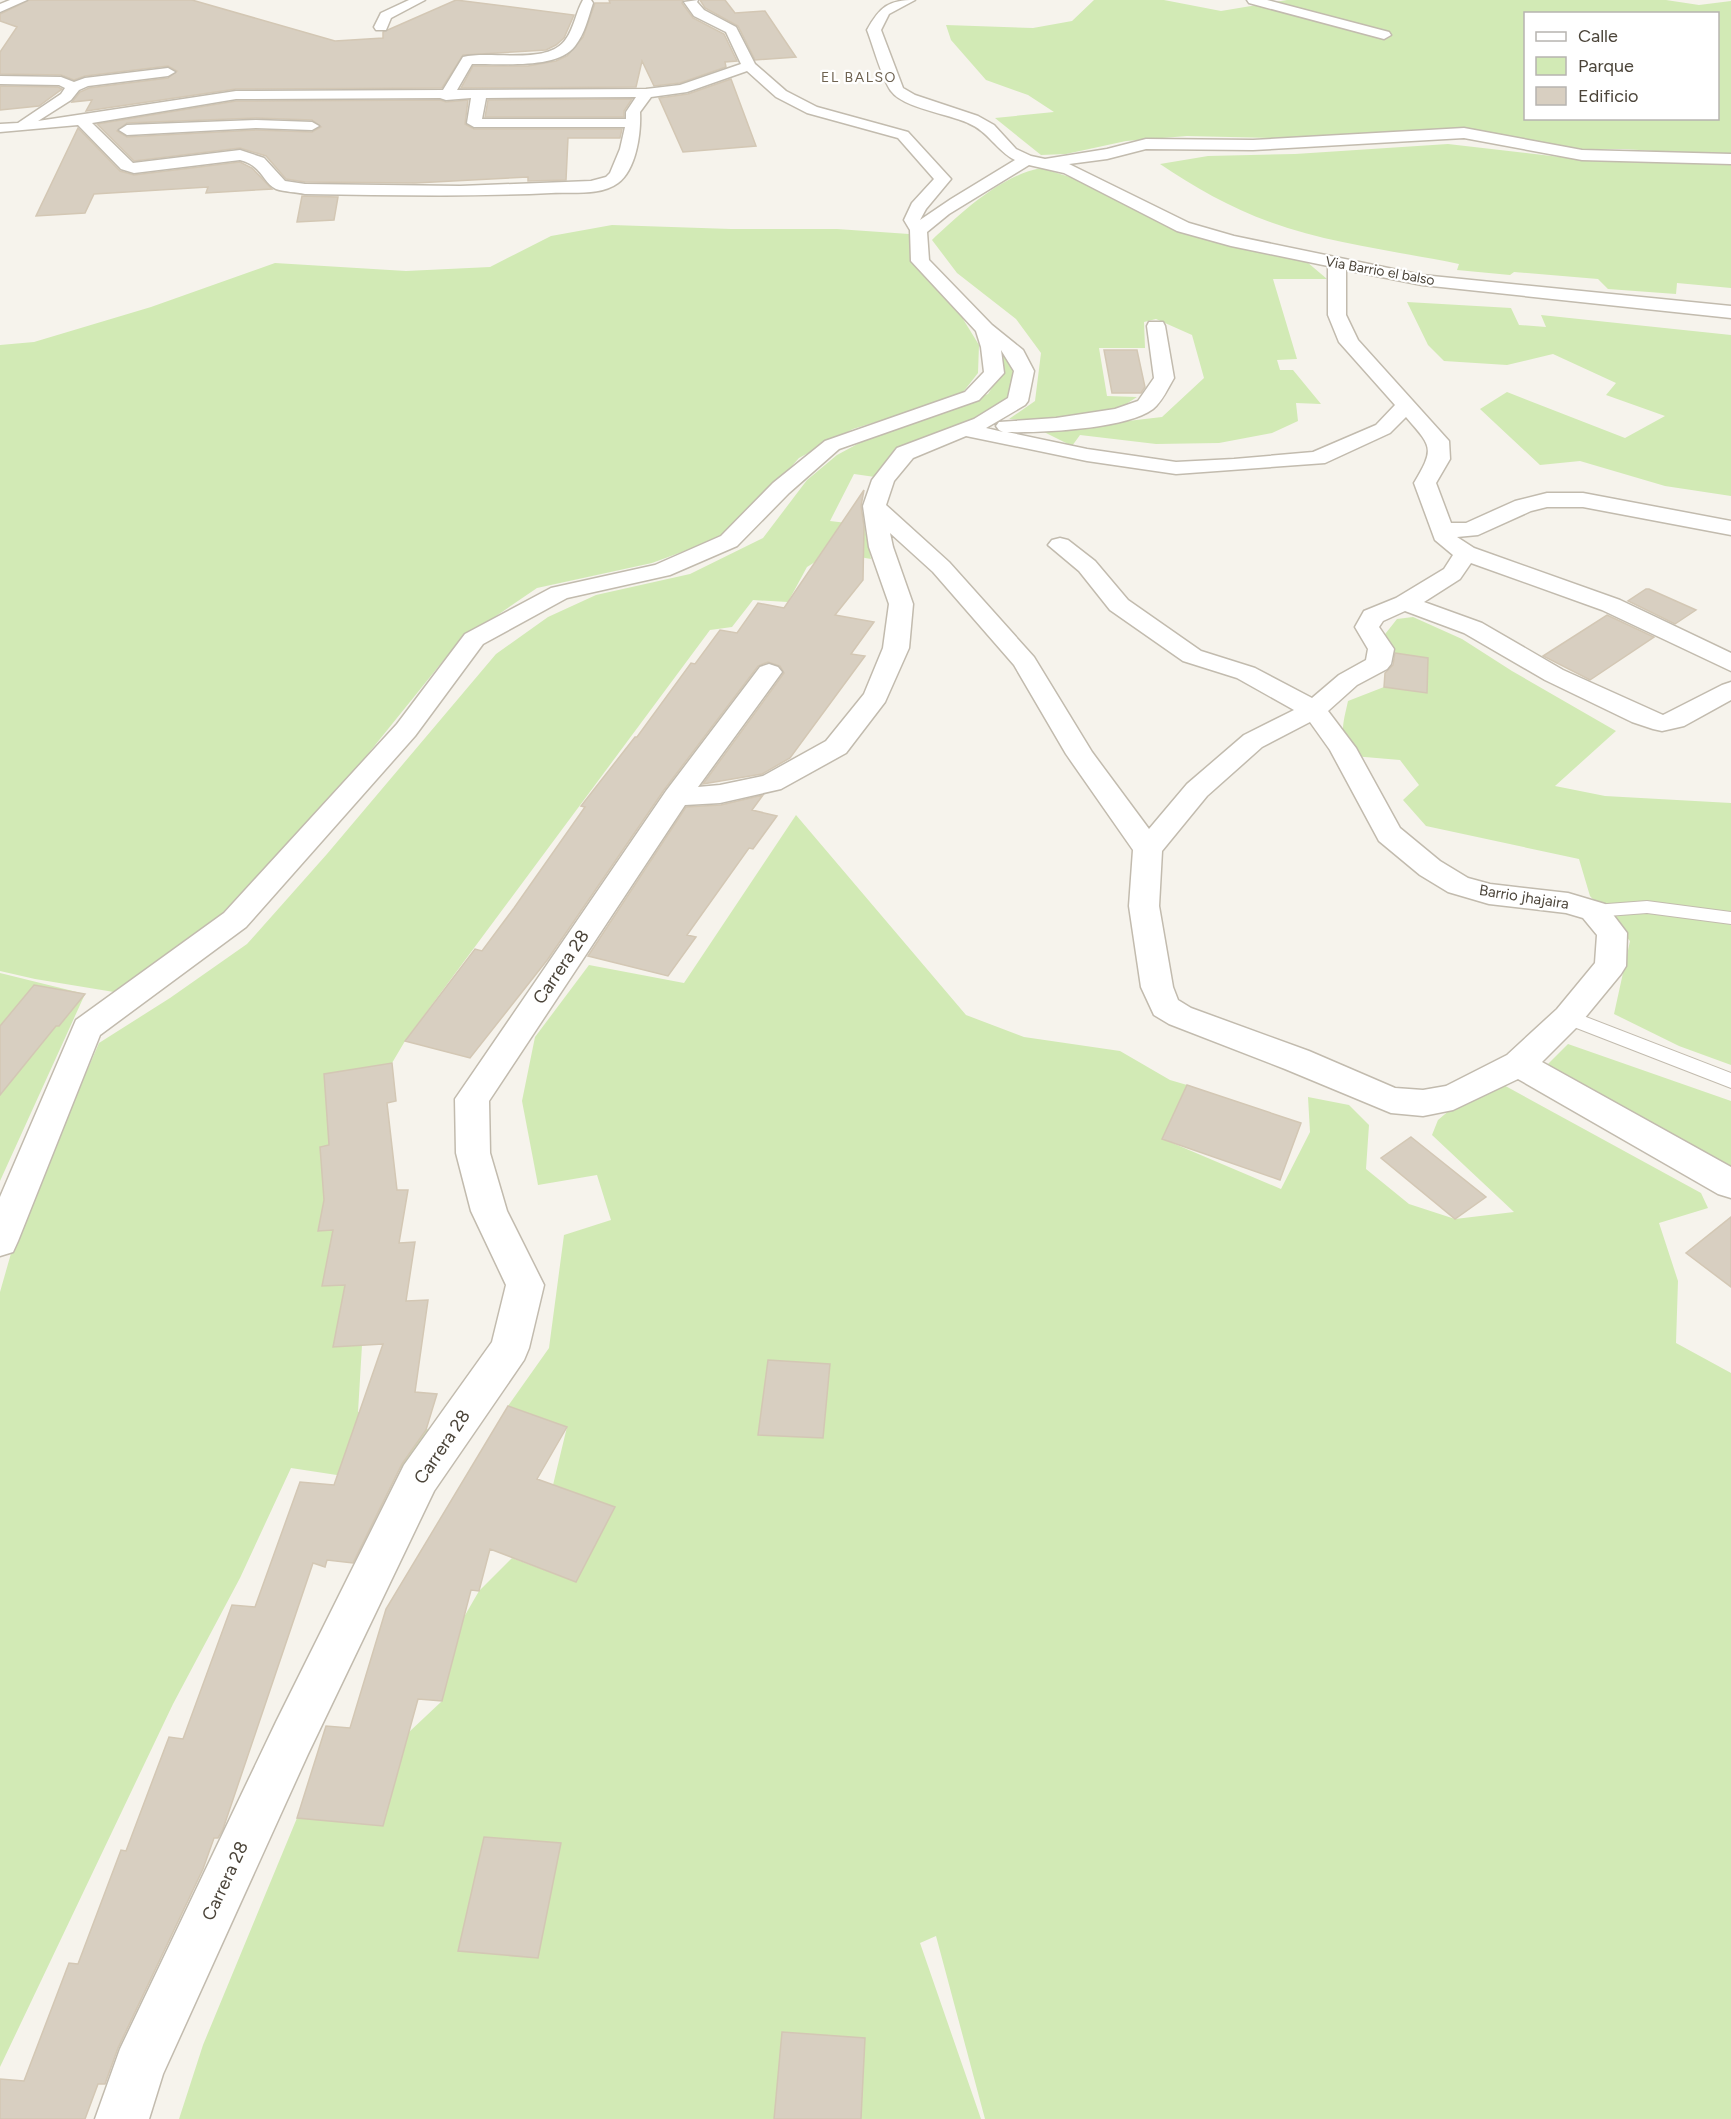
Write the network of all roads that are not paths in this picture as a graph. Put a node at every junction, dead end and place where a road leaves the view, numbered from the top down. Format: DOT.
graph roads {
  1 [pos="21,0"];
  2 [pos="419,0"];
  3 [pos="692,0"];
  4 [pos="909,0"];
  5 [pos="1254,0"];
  6 [pos="587,3"];
  7 [pos="0,8"];
  8 [pos="381,27"];
  9 [pos="1384,35"];
  10 [pos="749,66"];
  11 [pos="168,72"];
  12 [pos="0,80"];
  13 [pos="74,87"];
  14 [pos="646,93"];
  15 [pos="479,95"];
  16 [pos="446,96"];
  17 [pos="80,119"];
  18 [pos="635,123"];
  19 [pos="312,126"];
  20 [pos="0,128"];
  21 [pos="18,128"];
  22 [pos="95,132"];
  23 [pos="1731,159"];
  24 [pos="1036,161"];
  25 [pos="918,231"];
  26 [pos="1337,263"];
  27 [pos="1731,312"];
  28 [pos="1156,326"];
  29 [pos="985,329"];
  30 [pos="1406,405"];
  31 [pos="973,426"];
  32 [pos="874,506"];
  33 [pos="1731,528"];
  34 [pos="1442,530"];
  35 [pos="1060,545"];
  36 [pos="1466,553"];
  37 [pos="1405,603"];
  38 [pos="1731,663"];
  39 [pos="769,672"];
  40 [pos="1731,690"];
  41 [pos="1314,710"];
  42 [pos="676,797"];
  43 [pos="1148,849"];
  44 [pos="1594,911"];
  45 [pos="1731,918"];
  46 [pos="1569,1017"];
  47 [pos="1519,1064"];
  48 [pos="1731,1081"];
  49 [pos="1731,1184"];
  50 [pos="0,1241"];
  51 [pos="122,2119"];
  1 -- 7 [label="street"];
  2 -- 8 [label="street"];
  3 -- 10 [label="street"];
  4 -- 24 [label="street, Via Barrio el balso"];
  5 -- 9 [label="street"];
  6 -- 16 [label="street"];
  10 -- 14 [label="street"];
  10 -- 25 [label="street"];
  11 -- 13 [label="street"];
  12 -- 13 [label="street"];
  13 -- 21 [label="street"];
  14 -- 15 [label="street"];
  14 -- 18 [label="street"];
  15 -- 16 [label="street"];
  15 -- 18 [label="street"];
  16 -- 17 [label="street"];
  17 -- 21 [label="street"];
  17 -- 22 [label="street"];
  18 -- 22 [label="street"];
  19 -- 22 [label="street"];
  20 -- 21 [label="street"];
  23 -- 24 [label="street"];
  24 -- 25 [label="street"];
  24 -- 26 [label="street, Via Barrio el balso"];
  25 -- 29 [label="street"];
  26 -- 27 [label="street, Via Barrio el balso"];
  26 -- 30 [label="street"];
  28 -- 31 [label="street"];
  29 -- 31 [label="street"];
  29 -- 50 [label="street"];
  30 -- 31 [label="street"];
  30 -- 34 [label="street"];
  31 -- 32 [label="street"];
  32 -- 42 [label="street"];
  32 -- 43 [label="street"];
  33 -- 34 [label="street"];
  34 -- 36 [label="street"];
  35 -- 41 [label="street"];
  36 -- 37 [label="street"];
  36 -- 38 [label="street"];
  37 -- 40 [label="street"];
  37 -- 41 [label="street"];
  39 -- 42 [label="street, Carrera 28"];
  41 -- 43 [label="street"];
  41 -- 44 [label="street, Barrio jhajaira"];
  42 -- 51 [label="street, Carrera 28"];
  43 -- 47 [label="street"];
  44 -- 45 [label="lane"];
  44 -- 46 [label="street"];
  46 -- 47 [label="street"];
  46 -- 48 [label="lane"];
  47 -- 49 [label="street"];
}
